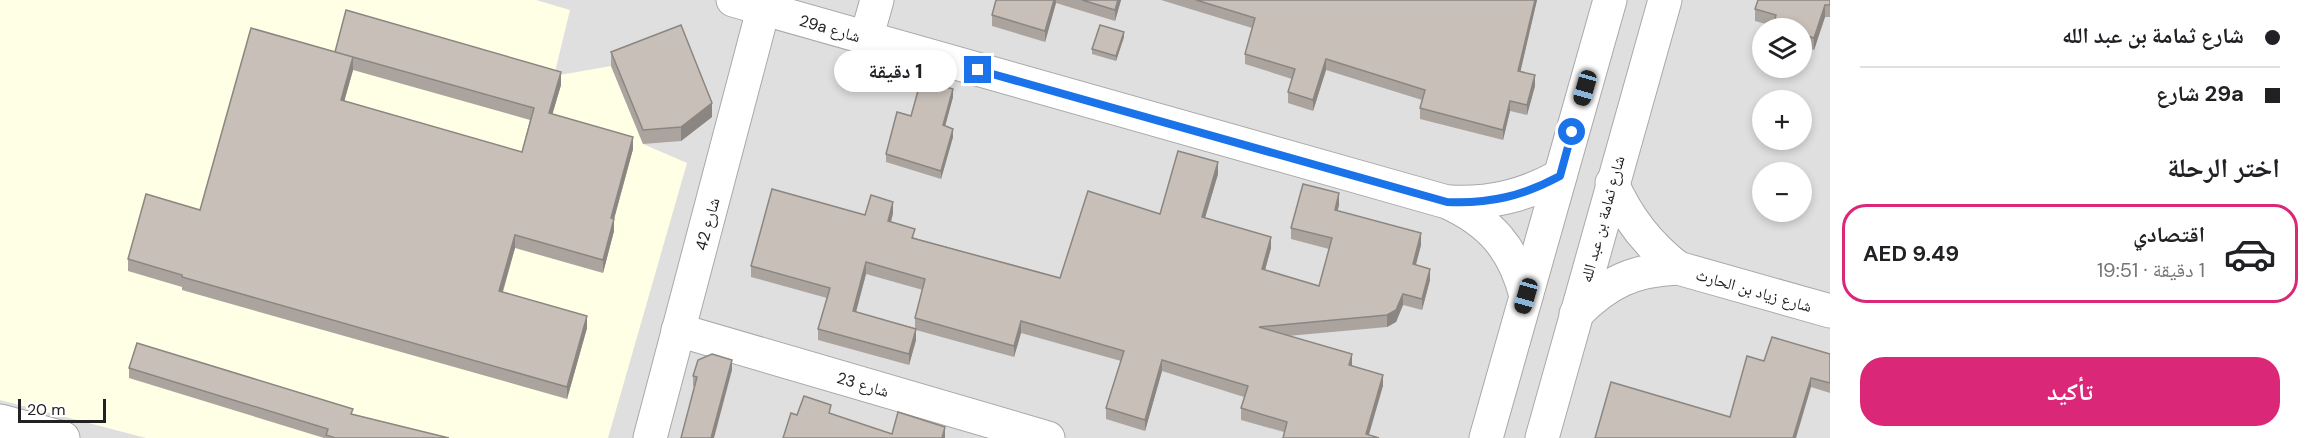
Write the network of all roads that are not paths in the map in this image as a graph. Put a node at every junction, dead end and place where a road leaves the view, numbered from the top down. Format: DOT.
graph roads {
  1 [pos="733,0"];
  2 [pos="877,0"];
  3 [pos="1610,0"];
  4 [pos="1665,0"];
  5 [pos="763,10"];
  6 [pos="866,39"];
  7 [pos="1560,176"];
  8 [pos="1612,183"];
  9 [pos="1447,202"];
  10 [pos="1678,268"];
  11 [pos="1526,296"];
  12 [pos="1830,311"];
  13 [pos="1576,314"];
  14 [pos="678,330"];
  15 [pos="0,421"];
  16 [pos="63,438"];
  17 [pos="650,438"];
  18 [pos="1048,438"];
  19 [pos="1486,438"];
  20 [pos="1542,438"];
  1 -- 5 [label="street, 29a شارع"];
  2 -- 6 [label="street"];
  3 -- 7 [label="street"];
  4 -- 8 [label="street, شارع ثمامة بن عبد الله"];
  5 -- 6 [label="street, 29a شارع"];
  5 -- 14 [label="street, شارع 42"];
  6 -- 9 [label="street, 29a شارع"];
  7 -- 9 [label="street, 29a شارع"];
  7 -- 11 [label="street"];
  8 -- 10 [label="street, شارع زياد بن الحارث"];
  8 -- 13 [label="street, شارع ثمامة بن عبد الله"];
  9 -- 11 [label="street, 29a شارع"];
  10 -- 12 [label="street, شارع زياد بن الحارث"];
  10 -- 13 [label="street, شارع زياد بن الحارث"];
  11 -- 19 [label="street"];
  13 -- 20 [label="street, شارع ثمامة بن عبد الله"];
  14 -- 17 [label="street, شارع 42"];
  14 -- 18 [label="street, شارع 23"];
  15 -- 16 [label="street"];
}
